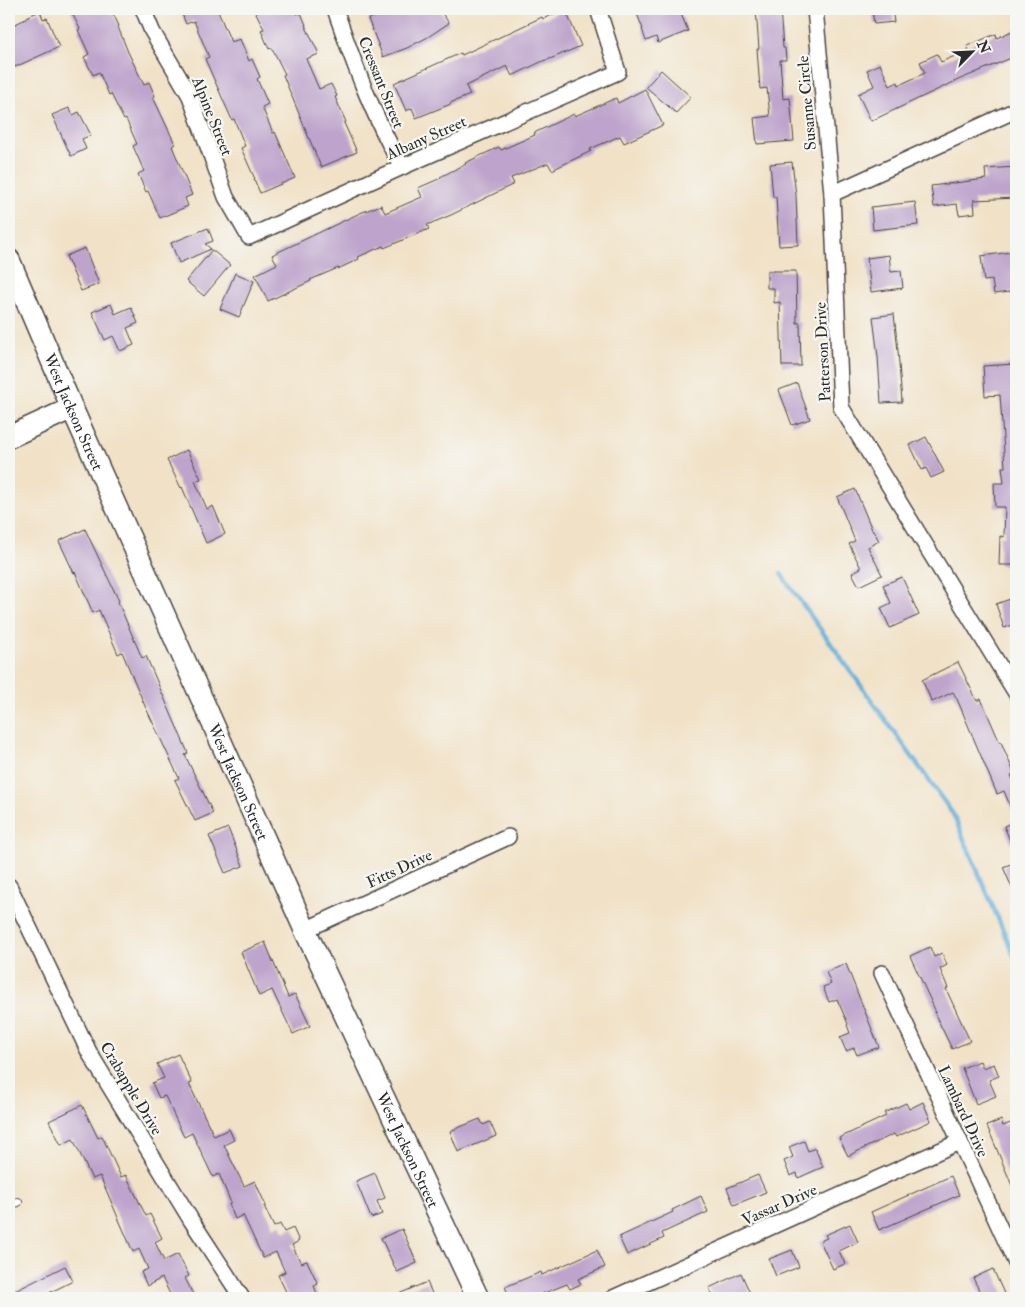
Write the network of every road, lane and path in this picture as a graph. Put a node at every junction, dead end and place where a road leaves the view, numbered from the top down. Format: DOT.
graph roads {
  1 [pos="143,9"];
  2 [pos="334,9"];
  3 [pos="598,9"];
  4 [pos="815,9"];
  5 [pos="1016,110"];
  6 [pos="402,167"];
  7 [pos="832,194"];
  8 [pos="249,237"];
  9 [pos="9,260"];
  10 [pos="72,408"];
  11 [pos="9,436"];
  12 [pos="1016,693"];
  13 [pos="508,838"];
  14 [pos="9,886"];
  15 [pos="305,930"];
  16 [pos="882,973"];
  17 [pos="959,1142"];
  18 [pos="18,1202"];
  19 [pos="9,1205"];
  20 [pos="1016,1263"];
  21 [pos="242,1298"];
  22 [pos="478,1298"];
  23 [pos="613,1298"];
  1 -- 8 [label="street, Alpine Street"];
  2 -- 6 [label="street, Cressant Street"];
  3 -- 6 [label="street, Albany Street"];
  4 -- 7 [label="street, Susanne Circle"];
  5 -- 7 [label="street"];
  6 -- 8 [label="street, Albany Street"];
  7 -- 12 [label="street, Patterson Drive"];
  9 -- 10 [label="street, West Jackson Street"];
  10 -- 11 [label="street"];
  10 -- 15 [label="street, West Jackson Street"];
  13 -- 15 [label="street, Fitts Drive"];
  14 -- 21 [label="street, Crabapple Drive"];
  15 -- 22 [label="street, West Jackson Street"];
  16 -- 17 [label="street, Lambard Drive"];
  17 -- 20 [label="street, Lambard Drive"];
  17 -- 23 [label="street, Vassar Drive"];
  18 -- 19 [label="lane"];
}
